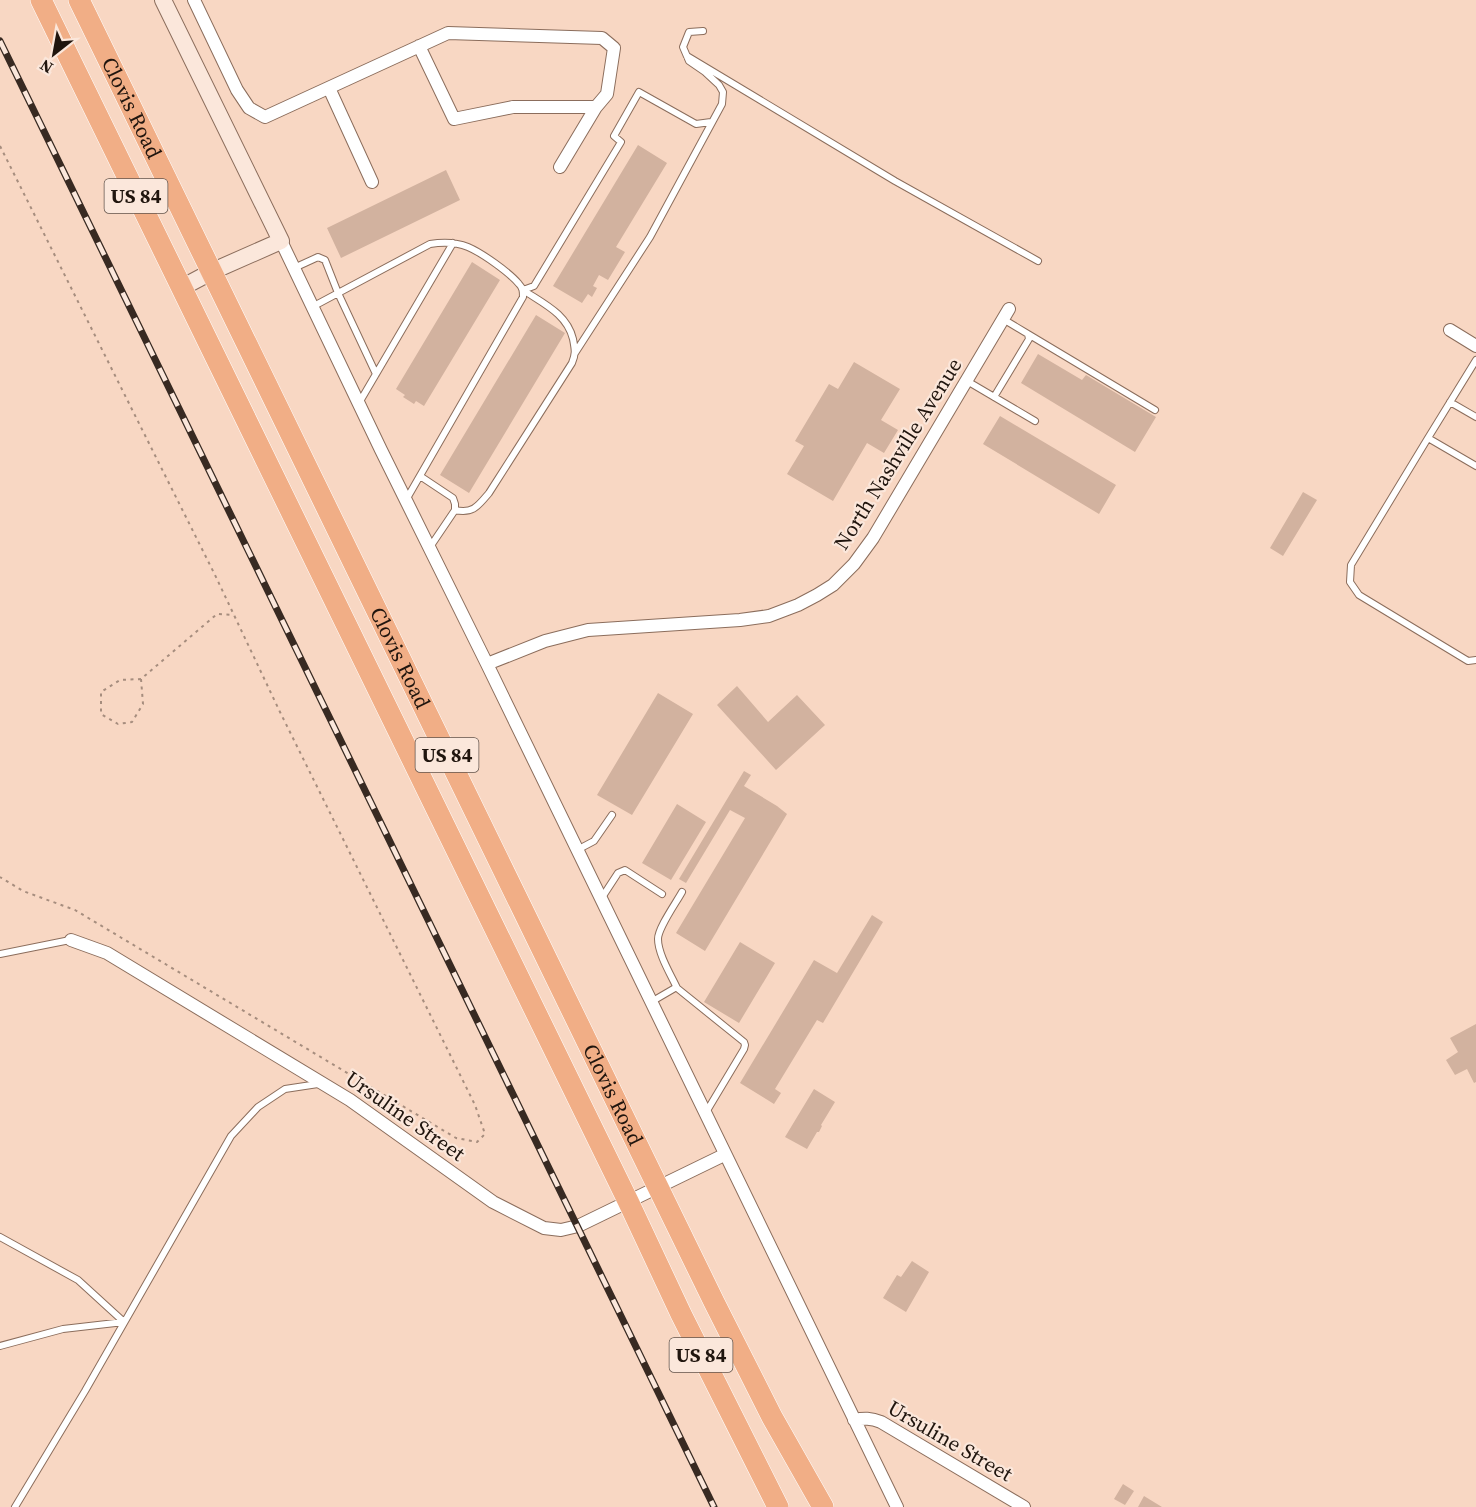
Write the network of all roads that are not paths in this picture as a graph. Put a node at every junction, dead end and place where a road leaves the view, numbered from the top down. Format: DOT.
graph roads {
  1 [pos="40,0"];
  2 [pos="79,0"];
  3 [pos="163,0"];
  4 [pos="194,0"];
  5 [pos="703,31"];
  6 [pos="418,46"];
  7 [pos="687,56"];
  8 [pos="328,88"];
  9 [pos="596,107"];
  10 [pos="711,122"];
  11 [pos="560,167"];
  12 [pos="372,182"];
  13 [pos="281,241"];
  14 [pos="453,243"];
  15 [pos="1038,261"];
  16 [pos="294,268"];
  17 [pos="213,271"];
  18 [pos="181,288"];
  19 [pos="523,290"];
  20 [pos="338,293"];
  21 [pos="312,307"];
  22 [pos="1006,314"];
  23 [pos="1450,330"];
  24 [pos="1028,334"];
  25 [pos="1476,346"];
  26 [pos="575,353"];
  27 [pos="1476,360"];
  28 [pos="376,374"];
  29 [pos="967,381"];
  30 [pos="994,397"];
  31 [pos="1450,402"];
  32 [pos="358,404"];
  33 [pos="1155,410"];
  34 [pos="1476,417"];
  35 [pos="1035,421"];
  36 [pos="1428,438"];
  37 [pos="1476,466"];
  38 [pos="420,476"];
  39 [pos="406,500"];
  40 [pos="455,510"];
  41 [pos="429,548"];
  42 [pos="1476,660"];
  43 [pos="487,664"];
  44 [pos="612,815"];
  45 [pos="577,850"];
  46 [pos="682,892"];
  47 [pos="662,894"];
  48 [pos="601,900"];
  49 [pos="71,940"];
  50 [pos="0,954"];
  51 [pos="677,988"];
  52 [pos="651,1002"];
  53 [pos="322,1083"];
  54 [pos="705,1114"];
  55 [pos="724,1155"];
  56 [pos="659,1187"];
  57 [pos="628,1202"];
  58 [pos="0,1237"];
  59 [pos="124,1322"];
  60 [pos="0,1346"];
  61 [pos="854,1420"];
  62 [pos="15,1507"];
  63 [pos="778,1507"];
  64 [pos="823,1507"];
  65 [pos="897,1507"];
  66 [pos="1024,1507"];
  1 -- 18 [label="highway, Clovis Road / US 84"];
  2 -- 17 [label="highway, Clovis Road / US 84"];
  3 -- 13 [label="street"];
  4 -- 8 [label="street"];
  5 -- 7 [label="lane"];
  6 -- 8 [label="street"];
  6 -- 9 [label="street"];
  6 -- 9 [label="street"];
  7 -- 10 [label="lane"];
  7 -- 15 [label="lane"];
  8 -- 12 [label="street"];
  9 -- 11 [label="street"];
  10 -- 19 [label="lane"];
  10 -- 26 [label="lane"];
  13 -- 16 [label="street"];
  13 -- 17 [label="street"];
  14 -- 19 [label="lane"];
  14 -- 20 [label="lane"];
  14 -- 28 [label="lane"];
  16 -- 20 [label="lane"];
  16 -- 21 [label="street"];
  17 -- 18 [label="street"];
  17 -- 56 [label="highway, Clovis Road / US 84"];
  18 -- 57 [label="highway, Clovis Road / US 84"];
  19 -- 26 [label="lane"];
  19 -- 38 [label="lane"];
  20 -- 21 [label="lane"];
  20 -- 28 [label="lane"];
  21 -- 32 [label="street"];
  22 -- 24 [label="lane"];
  22 -- 29 [label="street, North Nashville Avenue"];
  23 -- 25 [label="street"];
  24 -- 30 [label="lane"];
  24 -- 33 [label="lane"];
  26 -- 40 [label="lane"];
  27 -- 31 [label="lane"];
  28 -- 32 [label="lane"];
  29 -- 30 [label="lane"];
  29 -- 43 [label="street, North Nashville Avenue"];
  30 -- 35 [label="lane"];
  31 -- 34 [label="lane"];
  31 -- 36 [label="lane"];
  32 -- 39 [label="street"];
  36 -- 37 [label="lane"];
  36 -- 42 [label="lane"];
  38 -- 39 [label="lane"];
  38 -- 40 [label="lane"];
  39 -- 41 [label="street"];
  40 -- 41 [label="lane"];
  41 -- 43 [label="street"];
  43 -- 45 [label="street"];
  44 -- 45 [label="lane"];
  45 -- 48 [label="street"];
  46 -- 51 [label="lane"];
  47 -- 48 [label="lane"];
  48 -- 52 [label="street"];
  49 -- 50 [label="lane"];
  49 -- 53 [label="street, Ursuline Street"];
  51 -- 52 [label="lane"];
  51 -- 54 [label="lane"];
  52 -- 54 [label="street"];
  53 -- 57 [label="street, Ursuline Street"];
  53 -- 59 [label="lane"];
  54 -- 55 [label="street"];
  55 -- 56 [label="street, Ursuline Street"];
  55 -- 61 [label="street"];
  56 -- 57 [label="street, Ursuline Street"];
  56 -- 64 [label="highway, Clovis Road / US 84"];
  57 -- 63 [label="highway, Clovis Road / US 84"];
  58 -- 59 [label="lane"];
  59 -- 60 [label="lane"];
  59 -- 62 [label="lane"];
  61 -- 65 [label="street"];
  61 -- 66 [label="street, Ursuline Street"];
}
